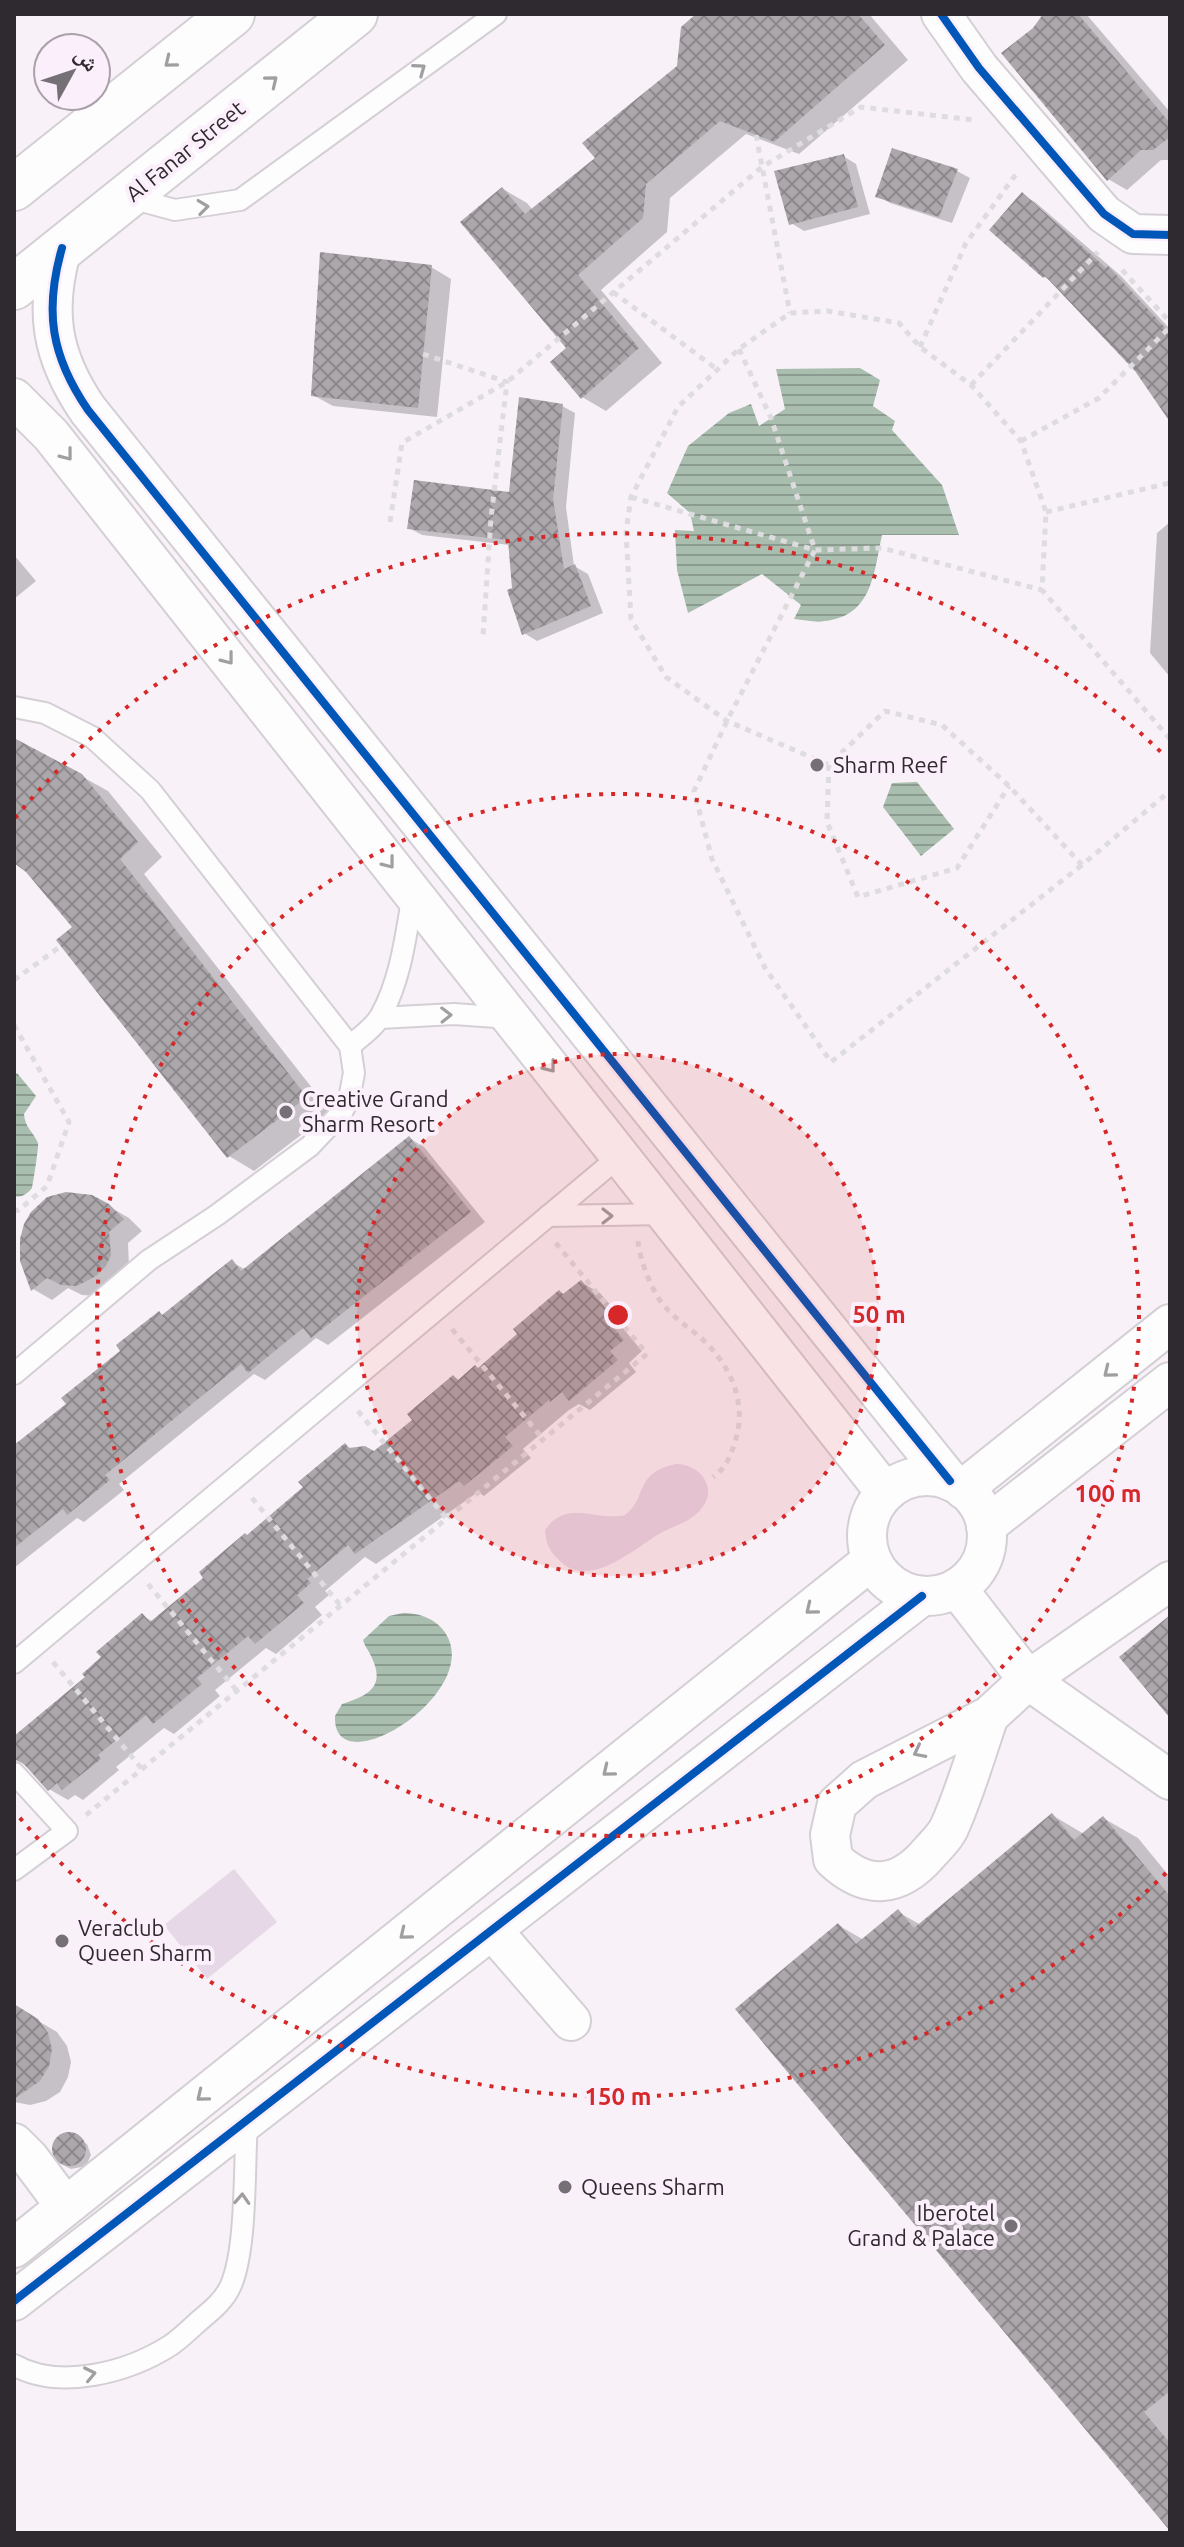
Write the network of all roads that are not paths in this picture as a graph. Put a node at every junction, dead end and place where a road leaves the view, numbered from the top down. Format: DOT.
graph roads {
  1 [pos="232,14"];
  2 [pos="355,14"];
  3 [pos="496,14"];
  4 [pos="941,14"];
  5 [pos="14,188"];
  6 [pos="127,197"];
  7 [pos="1170,235"];
  8 [pos="62,248"];
  9 [pos="14,287"];
  10 [pos="14,398"];
  11 [pos="14,707"];
  12 [pos="413,894"];
  13 [pos="380,1018"];
  14 [pos="511,1018"];
  15 [pos="350,1046"];
  16 [pos="620,1156"];
  17 [pos="650,1214"];
  18 [pos="543,1219"];
  19 [pos="1170,1324"];
  20 [pos="14,1374"];
  21 [pos="1170,1382"];
  22 [pos="957,1485"];
  23 [pos="885,1492"];
  24 [pos="986,1526"];
  25 [pos="872,1560"];
  26 [pos="1170,1581"];
  27 [pos="940,1592"];
  28 [pos="14,1663"];
  29 [pos="1028,1680"];
  30 [pos="989,1716"];
  31 [pos="14,1773"];
  32 [pos="1170,1780"];
  33 [pos="14,1870"];
  34 [pos="492,1930"];
  35 [pos="571,2021"];
  36 [pos="247,2120"];
  37 [pos="14,2143"];
  38 [pos="65,2206"];
  39 [pos="14,2248"];
  40 [pos="14,2301"];
  41 [pos="14,2365"];
  1 -- 5 [label="main road, one-way"];
  6 -- 2 [label="main road, Al Fanar Street, one-way"];
  6 -- 3 [label="lane, one-way"];
  4 -- 7 [label="street"];
  6 -- 8 [label="main road, Al Fanar Street"];
  8 -- 9 [label="main road, Al Fanar Street"];
  8 -- 22 [label="street"];
  10 -- 12 [label="street, one-way"];
  11 -- 15 [label="lane"];
  12 -- 13 [label="lane"];
  12 -- 14 [label="street"];
  13 -- 14 [label="lane, one-way"];
  13 -- 15 [label="lane"];
  14 -- 16 [label="street, one-way"];
  15 -- 20 [label="lane"];
  16 -- 17 [label="street"];
  16 -- 18 [label="lane"];
  18 -- 17 [label="lane, one-way"];
  17 -- 23 [label="street"];
  18 -- 28 [label="lane"];
  19 -- 22 [label="street, one-way"];
  21 -- 24 [label="street"];
  22 -- 23 [label="street"];
  22 -- 24 [label="street"];
  23 -- 25 [label="street"];
  24 -- 27 [label="street"];
  25 -- 27 [label="street"];
  25 -- 38 [label="street, one-way"];
  26 -- 29 [label="street"];
  27 -- 29 [label="street"];
  27 -- 34 [label="street"];
  29 -- 30 [label="street"];
  29 -- 32 [label="street"];
  30 -- 30 [label="street, one-way"];
  31 -- 33 [label="lane"];
  34 -- 35 [label="street"];
  34 -- 36 [label="street"];
  36 -- 40 [label="street"];
  41 -- 36 [label="lane, one-way"];
  37 -- 38 [label="street"];
  38 -- 39 [label="street"];
}
